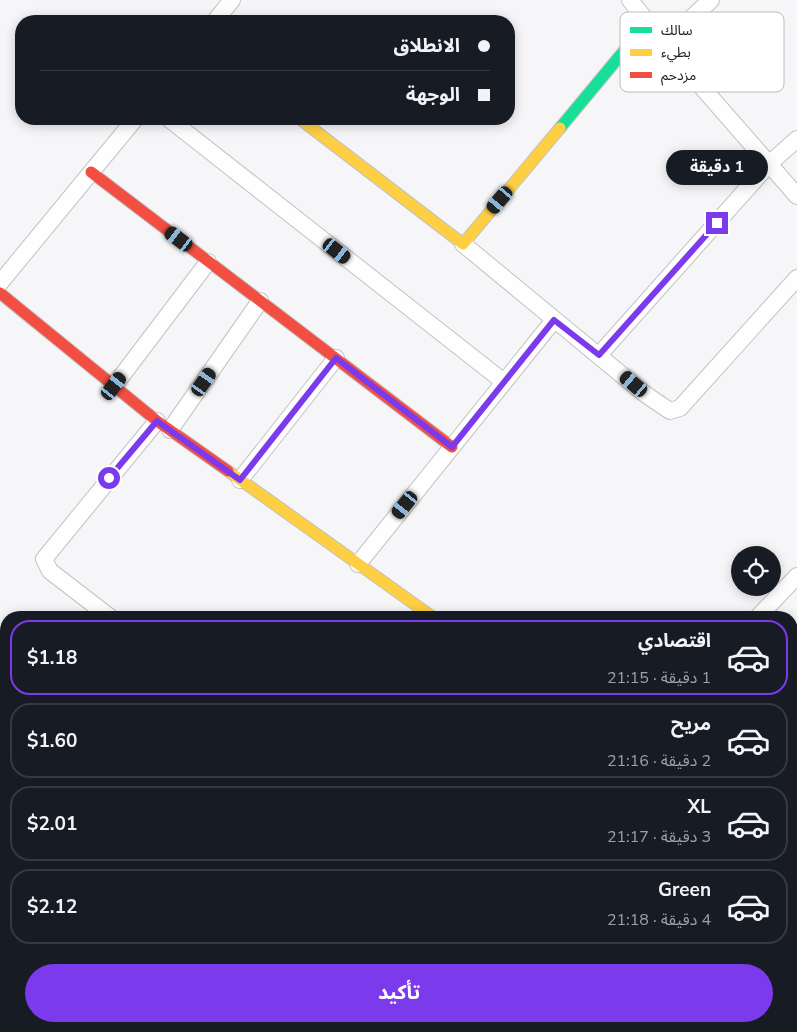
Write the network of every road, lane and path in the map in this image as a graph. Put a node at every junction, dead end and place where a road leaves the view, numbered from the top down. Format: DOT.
graph roads {
  1 [pos="232,0"];
  2 [pos="630,0"];
  3 [pos="711,0"];
  4 [pos="640,12"];
  5 [pos="698,12"];
  6 [pos="220,15"];
  7 [pos="620,55"];
  8 [pos="707,92"];
  9 [pos="130,125"];
  10 [pos="177,125"];
  11 [pos="308,125"];
  12 [pos="797,139"];
  13 [pos="769,164"];
  14 [pos="91,172"];
  15 [pos="797,196"];
  16 [pos="462,244"];
  17 [pos="208,262"];
  18 [pos="797,278"];
  19 [pos="0,283"];
  20 [pos="0,293"];
  21 [pos="260,301"];
  22 [pos="554,320"];
  23 [pos="599,355"];
  24 [pos="336,358"];
  25 [pos="504,382"];
  26 [pos="114,386"];
  27 [pos="163,426"];
  28 [pos="452,447"];
  29 [pos="240,480"];
  30 [pos="358,564"];
  31 [pos="797,576"];
  32 [pos="101,611"];
  33 [pos="424,611"];
  34 [pos="764,611"];
  1 -- 6 [label="street"];
  2 -- 4 [label="street"];
  3 -- 5 [label="street"];
  7 -- 16 [label="street"];
  8 -- 13 [label="street"];
  9 -- 14 [label="street"];
  10 -- 25 [label="street"];
  11 -- 16 [label="street"];
  12 -- 13 [label="street"];
  13 -- 15 [label="street"];
  13 -- 23 [label="street"];
  14 -- 17 [label="street"];
  14 -- 19 [label="street"];
  16 -- 22 [label="street"];
  17 -- 21 [label="street"];
  17 -- 26 [label="street"];
  18 -- 23 [label="street"];
  20 -- 26 [label="street"];
  21 -- 24 [label="street"];
  21 -- 27 [label="street"];
  22 -- 23 [label="street"];
  22 -- 25 [label="street"];
  24 -- 28 [label="street"];
  24 -- 29 [label="street"];
  25 -- 28 [label="street"];
  26 -- 27 [label="street"];
  27 -- 29 [label="street"];
  27 -- 32 [label="street"];
  28 -- 30 [label="street"];
  29 -- 30 [label="street"];
  30 -- 33 [label="street"];
  31 -- 34 [label="street"];
}
